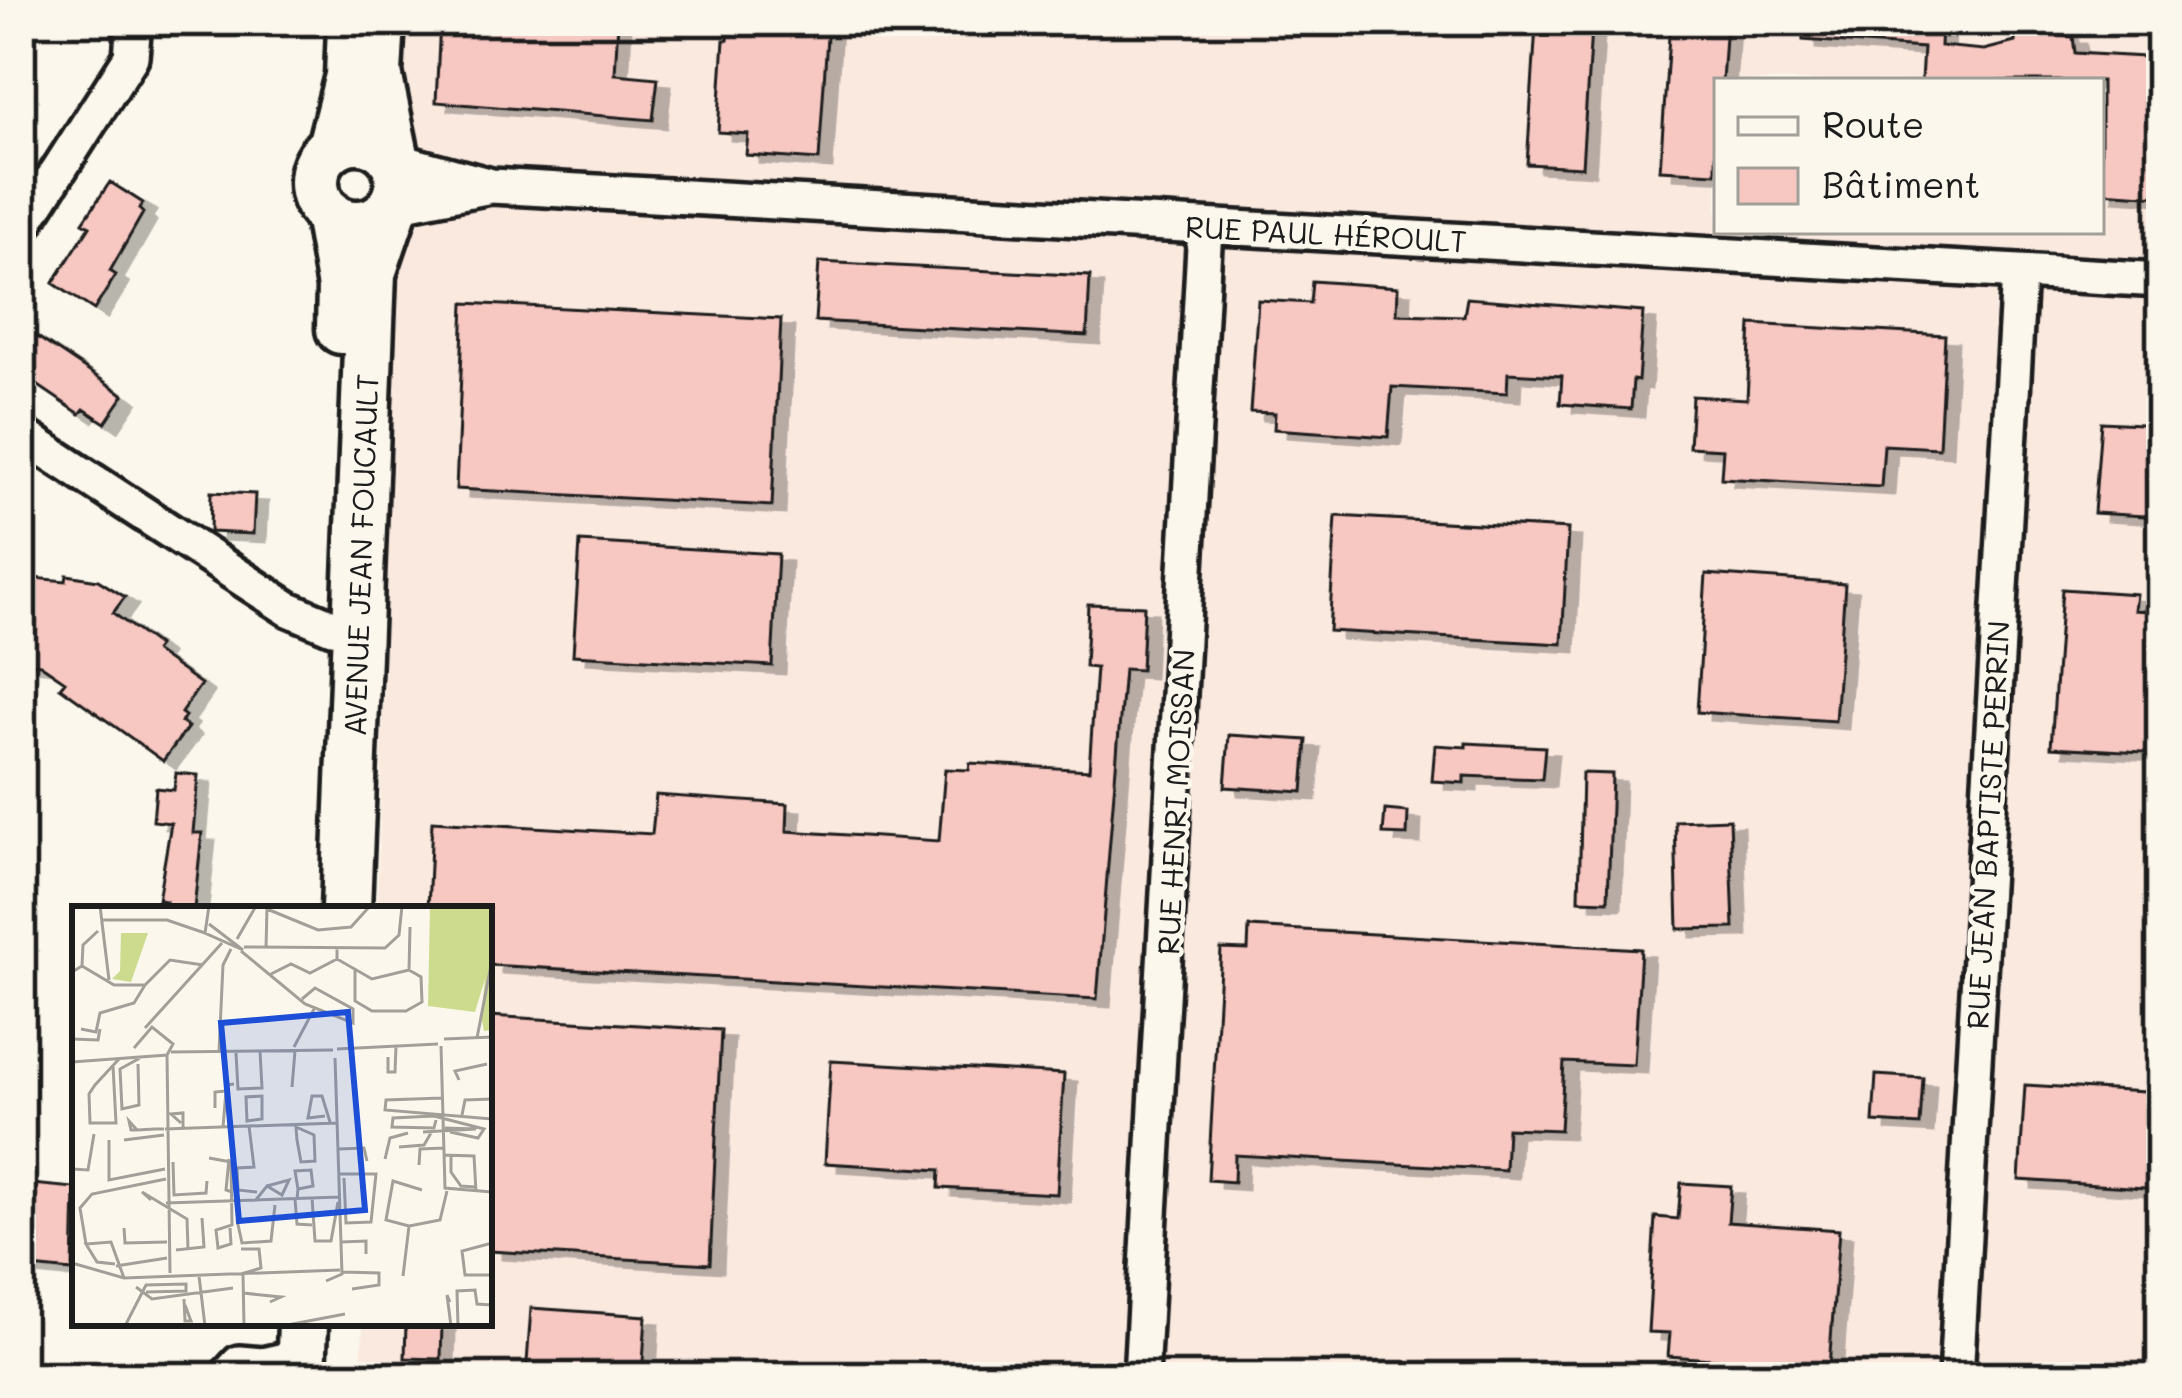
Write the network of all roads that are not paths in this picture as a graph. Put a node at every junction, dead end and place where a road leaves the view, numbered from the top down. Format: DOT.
graph roads {
  1 [pos="134,21"];
  2 [pos="352,21"];
  3 [pos="380,21"];
  4 [pos="332,147"];
  5 [pos="394,183"];
  6 [pos="329,214"];
  7 [pos="1205,228"];
  8 [pos="21,229"];
  9 [pos="2019,273"];
  10 [pos="2161,280"];
  11 [pos="21,434"];
  12 [pos="332,627"];
  13 [pos="320,906"];
  14 [pos="346,906"];
  15 [pos="314,1351"];
  16 [pos="226,1377"];
  17 [pos="1141,1377"];
  18 [pos="1956,1377"];
  1 -- 8 [label="street"];
  2 -- 4 [label="main road"];
  3 -- 5 [label="main road, AVENUE JEAN FOUCAULT"];
  4 -- 5 [label="main road"];
  4 -- 6 [label="main road"];
  5 -- 6 [label="main road"];
  5 -- 7 [label="street, RUE PAUL HÉROULT"];
  5 -- 14 [label="main road, AVENUE JEAN FOUCAULT"];
  6 -- 12 [label="main road, AVENUE JEAN FOUCAULT"];
  7 -- 9 [label="street, RUE PAUL HÉROULT"];
  7 -- 17 [label="street, RUE HENRI MOISSAN"];
  9 -- 10 [label="street, RUE PAUL HÉROULT"];
  9 -- 18 [label="street, RUE JEAN BAPTISTE PERRIN"];
  11 -- 12 [label="street"];
  12 -- 13 [label="main road, AVENUE JEAN FOUCAULT"];
  15 -- 16 [label="street"];
}
